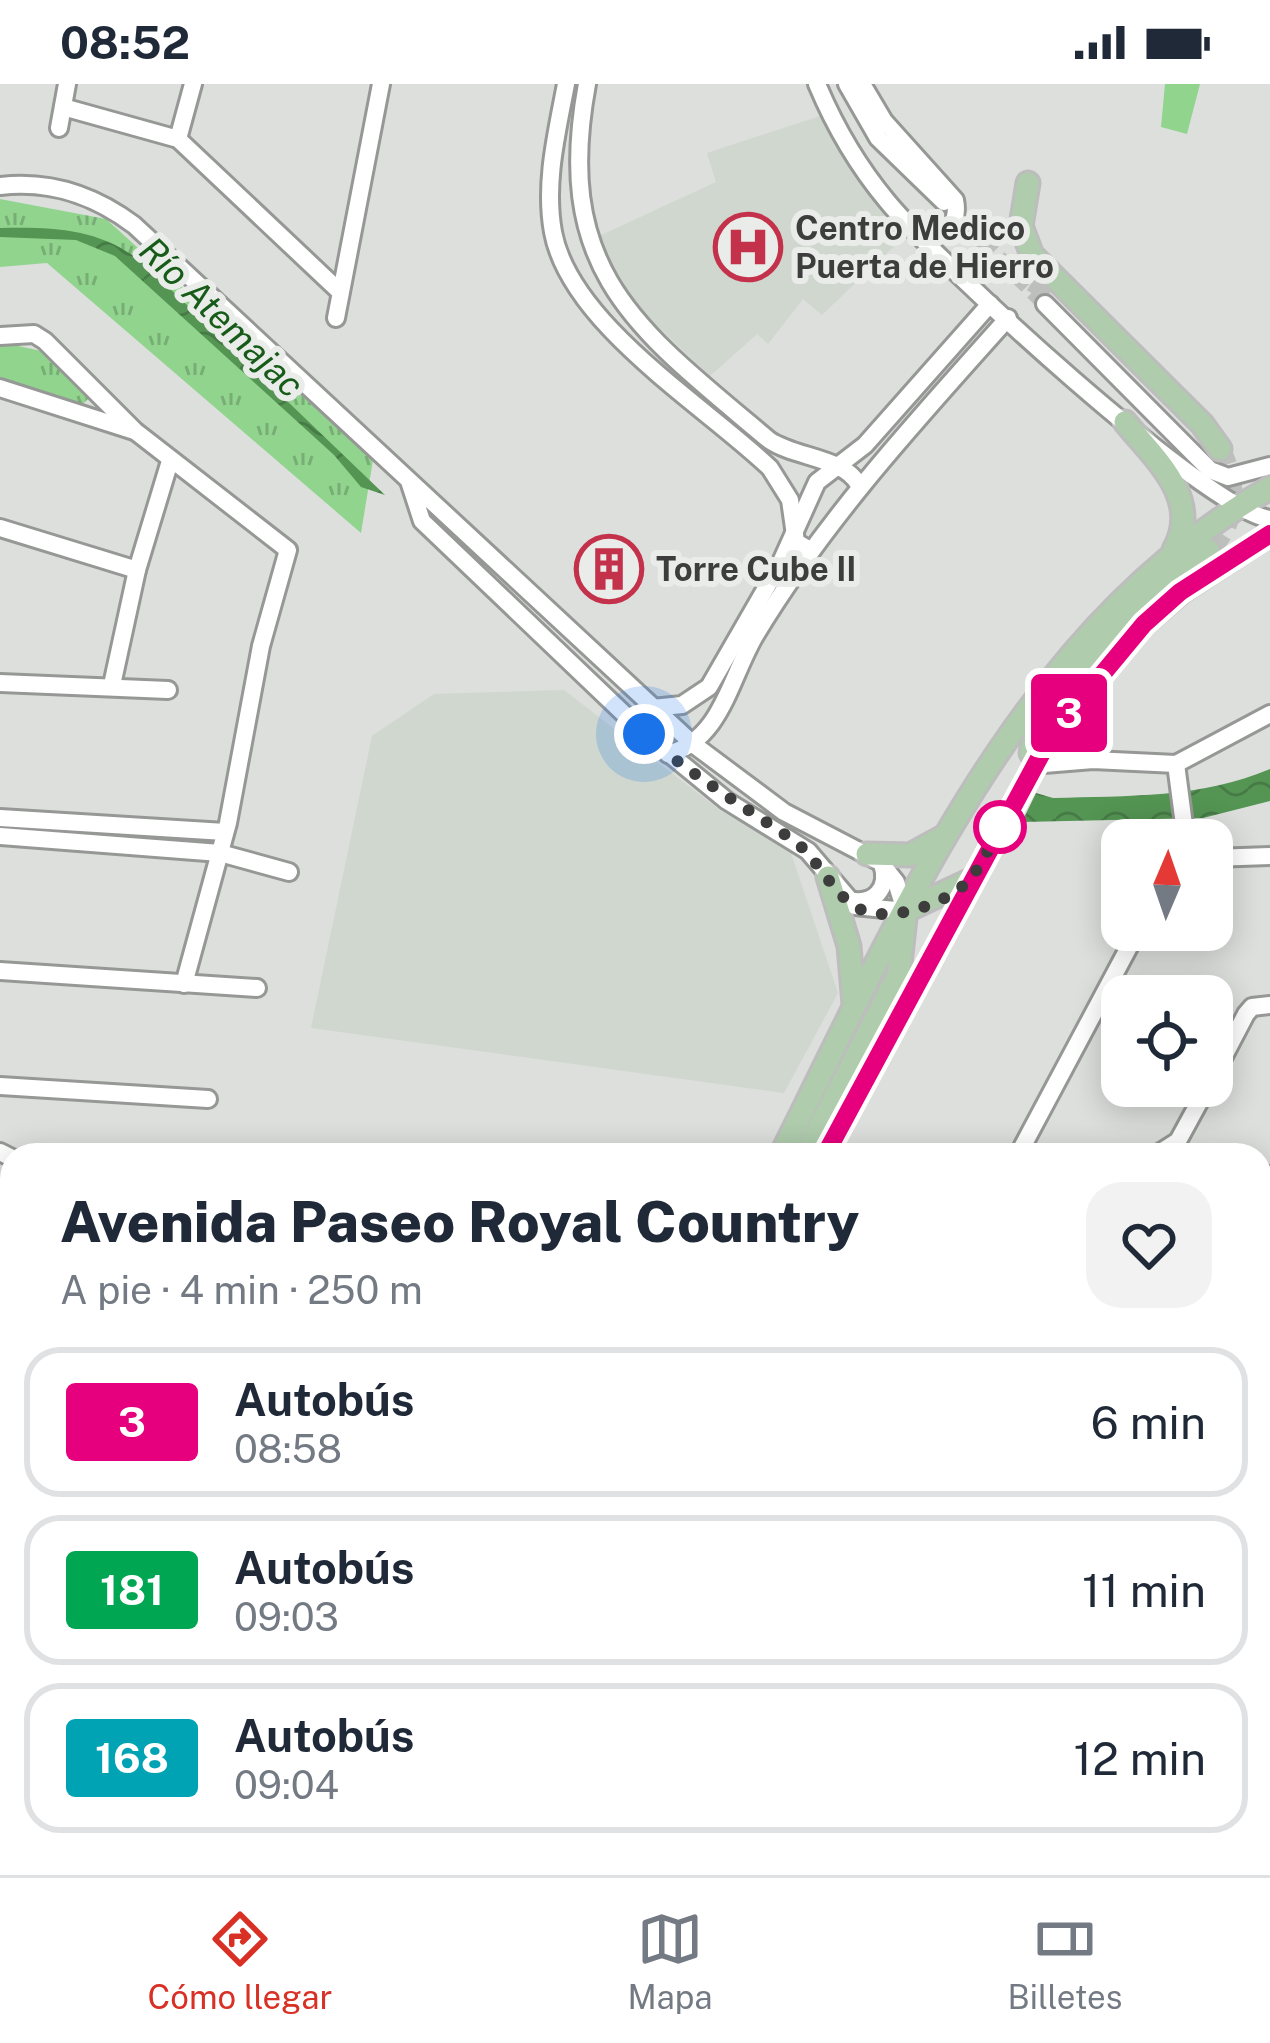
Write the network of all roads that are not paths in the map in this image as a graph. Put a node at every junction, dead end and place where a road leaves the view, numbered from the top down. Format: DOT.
graph roads {
  1 [pos="67,84"];
  2 [pos="193,84"];
  3 [pos="381,84"];
  4 [pos="566,84"];
  5 [pos="587,84"];
  6 [pos="817,84"];
  7 [pos="847,84"];
  8 [pos="862,84"];
  9 [pos="63,107"];
  10 [pos="58,128"];
  11 [pos="178,139"];
  12 [pos="550,182"];
  13 [pos="577,182"];
  14 [pos="1028,183"];
  15 [pos="0,186"];
  16 [pos="944,202"];
  17 [pos="913,231"];
  18 [pos="338,290"];
  19 [pos="1048,298"];
  20 [pos="620,301"];
  21 [pos="990,304"];
  22 [pos="336,318"];
  23 [pos="1008,318"];
  24 [pos="600,319"];
  25 [pos="0,336"];
  26 [pos="0,388"];
  27 [pos="1125,422"];
  28 [pos="135,431"];
  29 [pos="170,461"];
  30 [pos="837,466"];
  31 [pos="1270,466"];
  32 [pos="409,481"];
  33 [pos="859,485"];
  34 [pos="1270,488"];
  35 [pos="1234,508"];
  36 [pos="1270,519"];
  37 [pos="0,528"];
  38 [pos="793,532"];
  39 [pos="1270,534"];
  40 [pos="810,550"];
  41 [pos="1208,550"];
  42 [pos="1171,554"];
  43 [pos="471,568"];
  44 [pos="137,570"];
  45 [pos="529,590"];
  46 [pos="582,675"];
  47 [pos="0,683"];
  48 [pos="112,686"];
  49 [pos="709,687"];
  50 [pos="168,690"];
  51 [pos="653,708"];
  52 [pos="1029,708"];
  53 [pos="1270,713"];
  54 [pos="1068,714"];
  55 [pos="687,738"];
  56 [pos="668,754"];
  57 [pos="1093,760"];
  58 [pos="1176,764"];
  59 [pos="1033,765"];
  60 [pos="727,801"];
  61 [pos="0,818"];
  62 [pos="1184,819"];
  63 [pos="803,824"];
  64 [pos="952,828"];
  65 [pos="55,831"];
  66 [pos="225,832"];
  67 [pos="0,836"];
  68 [pos="220,853"];
  69 [pos="1270,856"];
  70 [pos="1233,857"];
  71 [pos="874,858"];
  72 [pos="289,872"];
  73 [pos="828,877"];
  74 [pos="972,879"];
  75 [pos="848,900"];
  76 [pos="905,911"];
  77 [pos="1127,951"];
  78 [pos="0,971"];
  79 [pos="184,984"];
  80 [pos="257,988"];
  81 [pos="1270,1005"];
  82 [pos="851,1016"];
  83 [pos="1233,1039"];
  84 [pos="0,1086"];
  85 [pos="208,1099"];
  86 [pos="1200,1107"];
  87 [pos="788,1143"];
  88 [pos="811,1143"];
  89 [pos="831,1143"];
  90 [pos="1024,1143"];
  91 [pos="1185,1143"];
  1 -- 9 [label="street"];
  2 -- 11 [label="street"];
  3 -- 18 [label="street"];
  4 -- 12 [label="street"];
  5 -- 13 [label="street"];
  6 -- 17 [label="street"];
  7 -- 16 [label="street"];
  8 -- 17 [label="street"];
  9 -- 10 [label="street"];
  9 -- 11 [label="street"];
  11 -- 18 [label="street"];
  12 -- 13 [label="street"];
  12 -- 24 [label="street"];
  13 -- 20 [label="street"];
  14 -- 19 [label="main road"];
  15 -- 32 [label="street"];
  17 -- 21 [label="street"];
  18 -- 22 [label="street"];
  19 -- 31 [label="street"];
  20 -- 24 [label="street"];
  20 -- 30 [label="street"];
  21 -- 23 [label="street"];
  21 -- 30 [label="street"];
  23 -- 27 [label="street"];
  23 -- 33 [label="street"];
  24 -- 38 [label="street"];
  25 -- 28 [label="street"];
  26 -- 28 [label="street"];
  27 -- 35 [label="street"];
  27 -- 42 [label="main road"];
  28 -- 29 [label="street"];
  29 -- 44 [label="street"];
  29 -- 66 [label="street"];
  30 -- 33 [label="street"];
  30 -- 38 [label="street"];
  32 -- 43 [label="street"];
  32 -- 45 [label="street"];
  33 -- 40 [label="street"];
  34 -- 35 [label="main road"];
  35 -- 36 [label="street"];
  35 -- 42 [label="main road"];
  37 -- 44 [label="street"];
  38 -- 40 [label="street"];
  38 -- 49 [label="street"];
  39 -- 54 [label="main road"];
  40 -- 55 [label="street"];
  41 -- 59 [label="main road"];
  42 -- 52 [label="main road"];
  43 -- 45 [label="street"];
  43 -- 46 [label="street"];
  44 -- 48 [label="street"];
  45 -- 51 [label="street"];
  46 -- 51 [label="street"];
  46 -- 56 [label="street"];
  47 -- 48 [label="street"];
  48 -- 50 [label="street"];
  49 -- 51 [label="street"];
  49 -- 55 [label="street"];
  51 -- 55 [label="street"];
  52 -- 59 [label="main road"];
  52 -- 64 [label="main road"];
  53 -- 58 [label="street"];
  54 -- 57 [label="street"];
  54 -- 59 [label="main road"];
  55 -- 56 [label="street"];
  55 -- 63 [label="street"];
  56 -- 60 [label="street"];
  57 -- 58 [label="street"];
  57 -- 59 [label="street"];
  58 -- 62 [label="street"];
  59 -- 74 [label="main road"];
  60 -- 63 [label="street"];
  60 -- 73 [label="street"];
  61 -- 65 [label="street"];
  63 -- 71 [label="street"];
  64 -- 71 [label="main road"];
  64 -- 76 [label="main road"];
  65 -- 66 [label="street"];
  65 -- 67 [label="street"];
  65 -- 68 [label="street"];
  66 -- 68 [label="street"];
  68 -- 72 [label="street"];
  68 -- 79 [label="street"];
  69 -- 70 [label="street"];
  71 -- 75 [label="street"];
  71 -- 76 [label="street"];
  73 -- 75 [label="street"];
  73 -- 82 [label="main road"];
  74 -- 76 [label="main road"];
  74 -- 89 [label="main road"];
  75 -- 76 [label="street"];
  76 -- 82 [label="main road"];
  76 -- 88 [label="main road"];
  77 -- 90 [label="street"];
  78 -- 79 [label="street"];
  79 -- 80 [label="street"];
  81 -- 83 [label="street"];
  82 -- 87 [label="main road"];
  84 -- 85 [label="street"];
  86 -- 91 [label="street"];
}
